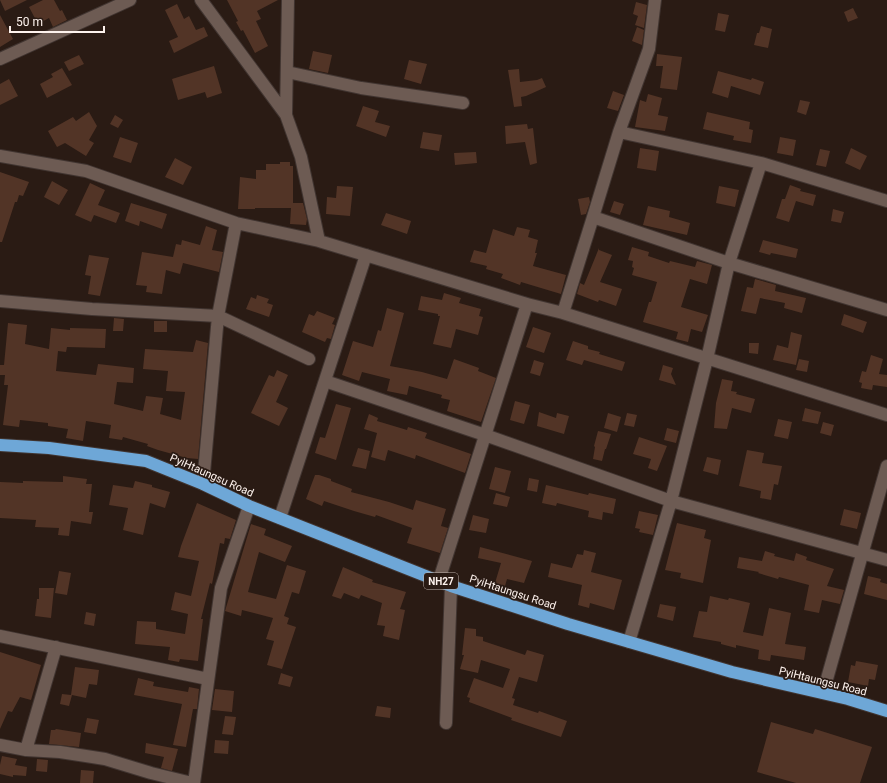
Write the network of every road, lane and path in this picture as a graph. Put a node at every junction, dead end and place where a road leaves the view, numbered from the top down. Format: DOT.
graph roads {
  1 [pos="130,0"];
  2 [pos="201,0"];
  3 [pos="288,0"];
  4 [pos="655,0"];
  5 [pos="0,59"];
  6 [pos="287,72"];
  7 [pos="463,103"];
  8 [pos="286,115"];
  9 [pos="619,132"];
  10 [pos="0,156"];
  11 [pos="761,163"];
  12 [pos="887,201"];
  13 [pos="594,217"];
  14 [pos="236,223"];
  15 [pos="319,241"];
  16 [pos="366,255"];
  17 [pos="729,263"];
  18 [pos="0,301"];
  19 [pos="527,304"];
  20 [pos="887,310"];
  21 [pos="563,313"];
  22 [pos="218,316"];
  23 [pos="309,359"];
  24 [pos="707,359"];
  25 [pos="325,381"];
  26 [pos="887,415"];
  27 [pos="485,435"];
  28 [pos="0,445"];
  29 [pos="887,466"];
  30 [pos="203,484"];
  31 [pos="671,501"];
  32 [pos="249,506"];
  33 [pos="280,518"];
  34 [pos="862,552"];
  35 [pos="887,560"];
  36 [pos="439,580"];
  37 [pos="451,586"];
  38 [pos="0,636"];
  39 [pos="629,642"];
  40 [pos="56,647"];
  41 [pos="208,679"];
  42 [pos="823,693"];
  43 [pos="887,711"];
  44 [pos="446,723"];
  45 [pos="0,745"];
  46 [pos="26,750"];
  47 [pos="193,783"];
  1 -- 5 [label="street"];
  2 -- 8 [label="street"];
  3 -- 6 [label="street"];
  4 -- 9 [label="street"];
  6 -- 7 [label="street"];
  6 -- 8 [label="street"];
  8 -- 15 [label="street"];
  9 -- 11 [label="street"];
  9 -- 13 [label="street"];
  10 -- 14 [label="street"];
  11 -- 12 [label="street"];
  11 -- 17 [label="street"];
  13 -- 17 [label="street"];
  13 -- 21 [label="street"];
  14 -- 15 [label="street"];
  14 -- 22 [label="street"];
  15 -- 16 [label="street"];
  16 -- 19 [label="street"];
  16 -- 25 [label="street"];
  17 -- 20 [label="street"];
  17 -- 24 [label="street"];
  18 -- 22 [label="street"];
  19 -- 21 [label="street"];
  19 -- 27 [label="street"];
  21 -- 24 [label="street"];
  22 -- 23 [label="street"];
  22 -- 30 [label="street"];
  24 -- 26 [label="street"];
  24 -- 31 [label="street"];
  25 -- 27 [label="street"];
  25 -- 33 [label="street"];
  27 -- 31 [label="street"];
  27 -- 36 [label="street"];
  28 -- 30 [label="highway, PyiHtaungsu Road / NH27"];
  29 -- 34 [label="street"];
  30 -- 32 [label="highway, PyiHtaungsu Road / NH27"];
  31 -- 34 [label="street"];
  31 -- 39 [label="street"];
  32 -- 33 [label="highway, PyiHtaungsu Road / NH27"];
  32 -- 41 [label="street"];
  33 -- 36 [label="highway, PyiHtaungsu Road / NH27"];
  34 -- 35 [label="street"];
  34 -- 42 [label="street"];
  36 -- 37 [label="highway, PyiHtaungsu Road / NH27"];
  37 -- 39 [label="highway, PyiHtaungsu Road / NH27"];
  37 -- 44 [label="street"];
  38 -- 40 [label="street"];
  39 -- 42 [label="highway, PyiHtaungsu Road / NH27"];
  40 -- 41 [label="street"];
  40 -- 46 [label="street"];
  41 -- 47 [label="street"];
  42 -- 43 [label="highway, PyiHtaungsu Road / NH27"];
  45 -- 46 [label="street"];
  46 -- 47 [label="street"];
}
